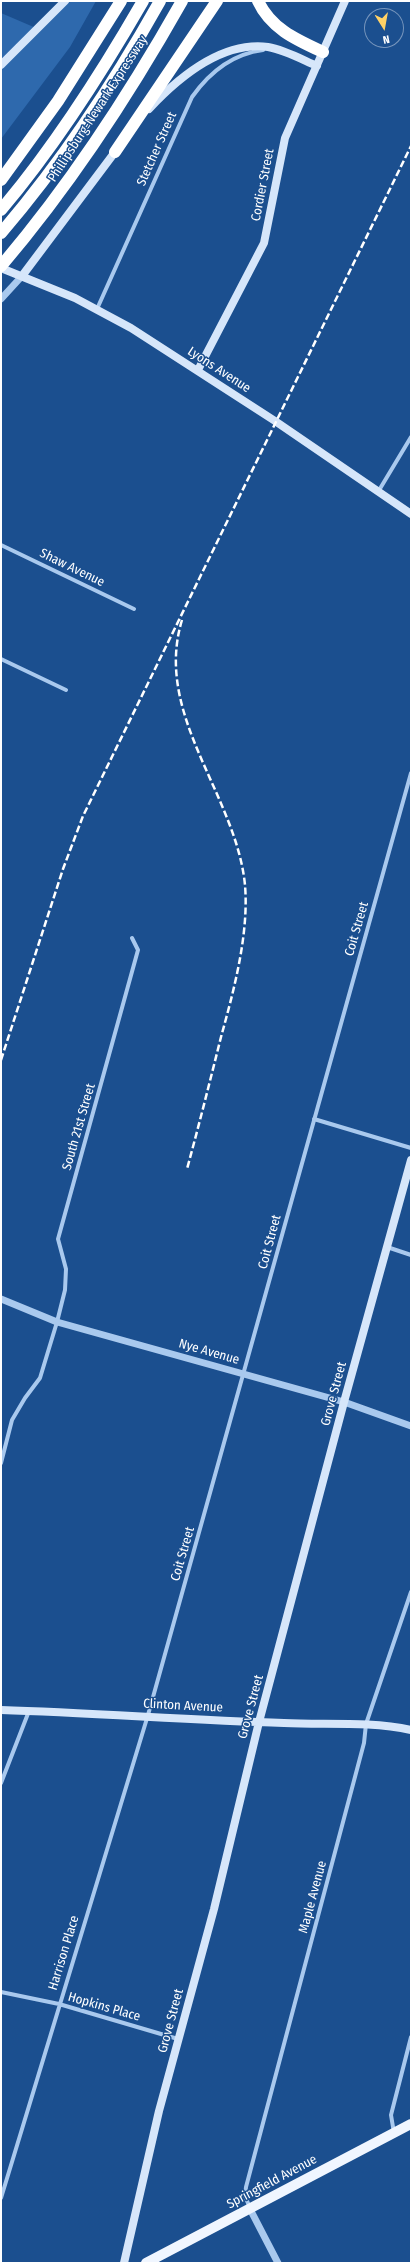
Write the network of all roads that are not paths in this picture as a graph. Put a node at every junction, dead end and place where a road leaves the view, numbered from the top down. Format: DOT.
graph roads {
  1 [pos="65,1"];
  2 [pos="121,1"];
  3 [pos="143,1"];
  4 [pos="160,1"];
  5 [pos="182,1"];
  6 [pos="217,1"];
  7 [pos="258,1"];
  8 [pos="345,1"];
  9 [pos="283,51"];
  10 [pos="323,52"];
  11 [pos="2,63"];
  12 [pos="317,66"];
  13 [pos="115,152"];
  14 [pos="1,180"];
  15 [pos="1,210"];
  16 [pos="1,233"];
  17 [pos="1,267"];
  18 [pos="20,276"];
  19 [pos="1,299"];
  20 [pos="97,309"];
  21 [pos="198,370"];
  22 [pos="411,436"];
  23 [pos="378,492"];
  24 [pos="411,514"];
  25 [pos="1,545"];
  26 [pos="134,609"];
  27 [pos="1,659"];
  28 [pos="66,690"];
  29 [pos="411,773"];
  30 [pos="132,938"];
  31 [pos="314,1119"];
  32 [pos="411,1148"];
  33 [pos="411,1160"];
  34 [pos="386,1247"];
  35 [pos="411,1255"];
  36 [pos="1,1299"];
  37 [pos="57,1322"];
  38 [pos="244,1374"];
  39 [pos="344,1402"];
  40 [pos="411,1426"];
  41 [pos="1,1463"];
  42 [pos="411,1592"];
  43 [pos="1,1710"];
  44 [pos="29,1711"];
  45 [pos="148,1715"];
  46 [pos="259,1722"];
  47 [pos="366,1724"];
  48 [pos="411,1730"];
  49 [pos="1,1783"];
  50 [pos="1,1992"];
  51 [pos="59,2004"];
  52 [pos="411,2037"];
  53 [pos="178,2039"];
  54 [pos="411,2124"];
  55 [pos="394,2133"];
  56 [pos="1,2198"];
  57 [pos="250,2209"];
  58 [pos="124,2263"];
  59 [pos="146,2263"];
  60 [pos="278,2263"];
  1 -- 11 [label="main road"];
  2 -- 14 [label="highway"];
  3 -- 15 [label="highway, Phillipsburg-Newark Expressway"];
  4 -- 16 [label="highway, Phillipsburg-Newark Expressway"];
  5 -- 17 [label="highway, Phillipsburg-Newark Expressway"];
  6 -- 13 [label="highway"];
  7 -- 10 [label="highway"];
  8 -- 10 [label="main road, Cordier Street"];
  9 -- 12 [label="main road"];
  9 -- 13 [label="main road"];
  9 -- 20 [label="street, Stetcher Street"];
  10 -- 12 [label="main road, Cordier Street"];
  12 -- 21 [label="main road, Cordier Street"];
  13 -- 18 [label="main road"];
  17 -- 18 [label="main road, Lyons Avenue"];
  18 -- 19 [label="street"];
  18 -- 20 [label="main road, Lyons Avenue"];
  20 -- 21 [label="main road, Lyons Avenue"];
  21 -- 23 [label="main road, Lyons Avenue"];
  22 -- 23 [label="street"];
  23 -- 24 [label="main road, Lyons Avenue"];
  25 -- 26 [label="street, Shaw Avenue"];
  27 -- 28 [label="street"];
  29 -- 31 [label="street, Coit Street"];
  30 -- 37 [label="street, South 21st Street"];
  31 -- 32 [label="street"];
  31 -- 38 [label="street, Coit Street"];
  33 -- 34 [label="main road, Grove Street"];
  34 -- 35 [label="street"];
  34 -- 39 [label="main road, Grove Street"];
  36 -- 37 [label="street, Nye Avenue"];
  37 -- 38 [label="street, Nye Avenue"];
  37 -- 41 [label="street, South 21st Street"];
  38 -- 39 [label="street, Nye Avenue"];
  38 -- 45 [label="street, Coit Street"];
  39 -- 40 [label="street, Nye Avenue"];
  39 -- 46 [label="main road, Grove Street"];
  42 -- 47 [label="street, Maple Avenue"];
  43 -- 44 [label="main road, Clinton Avenue"];
  44 -- 45 [label="main road, Clinton Avenue"];
  44 -- 49 [label="street"];
  45 -- 46 [label="main road, Clinton Avenue"];
  45 -- 51 [label="street, Harrison Place"];
  46 -- 47 [label="main road, Clinton Avenue"];
  46 -- 53 [label="main road, Grove Street"];
  47 -- 48 [label="main road, Clinton Avenue"];
  47 -- 57 [label="street, Maple Avenue"];
  50 -- 51 [label="street, Hopkins Place"];
  51 -- 53 [label="street, Hopkins Place"];
  51 -- 56 [label="street, Harrison Place"];
  52 -- 55 [label="street"];
  53 -- 58 [label="main road, Grove Street"];
  54 -- 55 [label="main road, Springfield Avenue"];
  55 -- 57 [label="main road, Springfield Avenue"];
  57 -- 59 [label="main road, Springfield Avenue"];
  57 -- 60 [label="street"];
}
